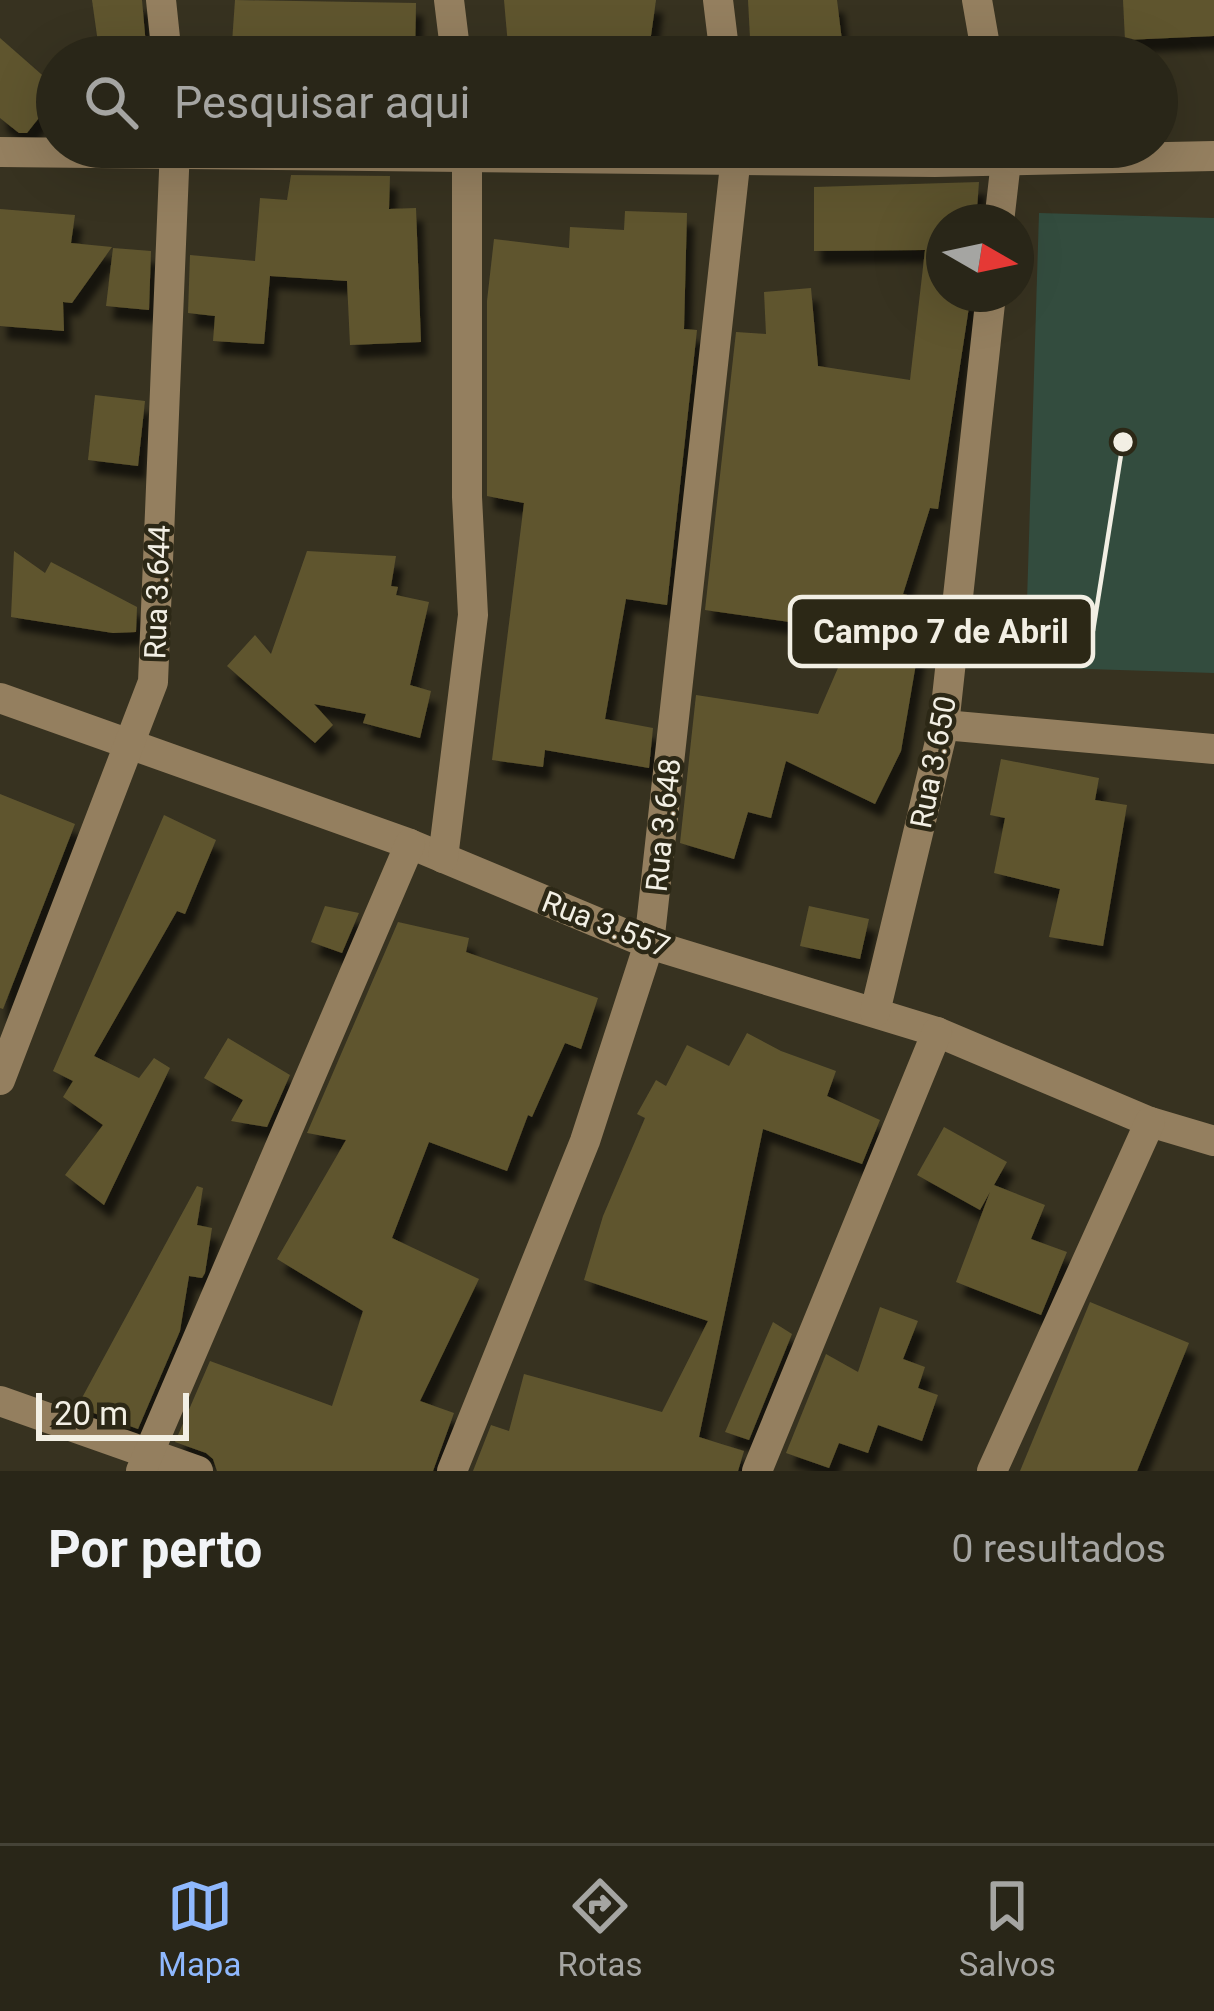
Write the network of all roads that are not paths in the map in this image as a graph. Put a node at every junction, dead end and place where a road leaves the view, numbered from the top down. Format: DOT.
graph roads {
  1 [pos="161,0"];
  2 [pos="449,0"];
  3 [pos="718,0"];
  4 [pos="977,0"];
  5 [pos="164,36"];
  6 [pos="453,36"];
  7 [pos="722,36"];
  8 [pos="983,36"];
  9 [pos="0,152"];
  10 [pos="36,152"];
  11 [pos="1178,156"];
  12 [pos="1214,156"];
  13 [pos="174,168"];
  14 [pos="468,168"];
  15 [pos="735,168"];
  16 [pos="1003,168"];
  17 [pos="1000,204"];
  18 [pos="989,312"];
  19 [pos="0,698"];
  20 [pos="944,725"];
  21 [pos="129,746"];
  22 [pos="1214,748"];
  23 [pos="410,844"];
  24 [pos="443,858"];
  25 [pos="650,944"];
  26 [pos="875,1012"];
  27 [pos="938,1032"];
  28 [pos="0,1080"];
  29 [pos="1150,1122"];
  30 [pos="1214,1141"];
  31 [pos="0,1401"];
  32 [pos="145,1461"];
  33 [pos="198,1471"];
  34 [pos="452,1471"];
  35 [pos="758,1471"];
  36 [pos="992,1471"];
  1 -- 5 [label="street"];
  2 -- 6 [label="street"];
  3 -- 7 [label="street"];
  4 -- 8 [label="street"];
  9 -- 10 [label="street"];
  11 -- 12 [label="street"];
  13 -- 21 [label="street, Rua 3.644"];
  14 -- 24 [label="street"];
  15 -- 25 [label="street, Rua 3.648"];
  16 -- 17 [label="street"];
  18 -- 20 [label="street, Rua 3.650"];
  19 -- 21 [label="street, Rua 3.557"];
  20 -- 22 [label="street"];
  20 -- 26 [label="street, Rua 3.650"];
  21 -- 23 [label="street, Rua 3.557"];
  21 -- 28 [label="street, Rua 3.644"];
  23 -- 24 [label="street, Rua 3.557"];
  23 -- 32 [label="street"];
  24 -- 25 [label="street, Rua 3.557"];
  25 -- 26 [label="street, Rua 3.557"];
  25 -- 34 [label="street, Rua 3.648"];
  26 -- 27 [label="street, Rua 3.557"];
  27 -- 29 [label="street, Rua 3.557"];
  27 -- 35 [label="street"];
  29 -- 30 [label="street, Rua 3.557"];
  29 -- 36 [label="street"];
  31 -- 32 [label="street"];
  32 -- 33 [label="street"];
}
